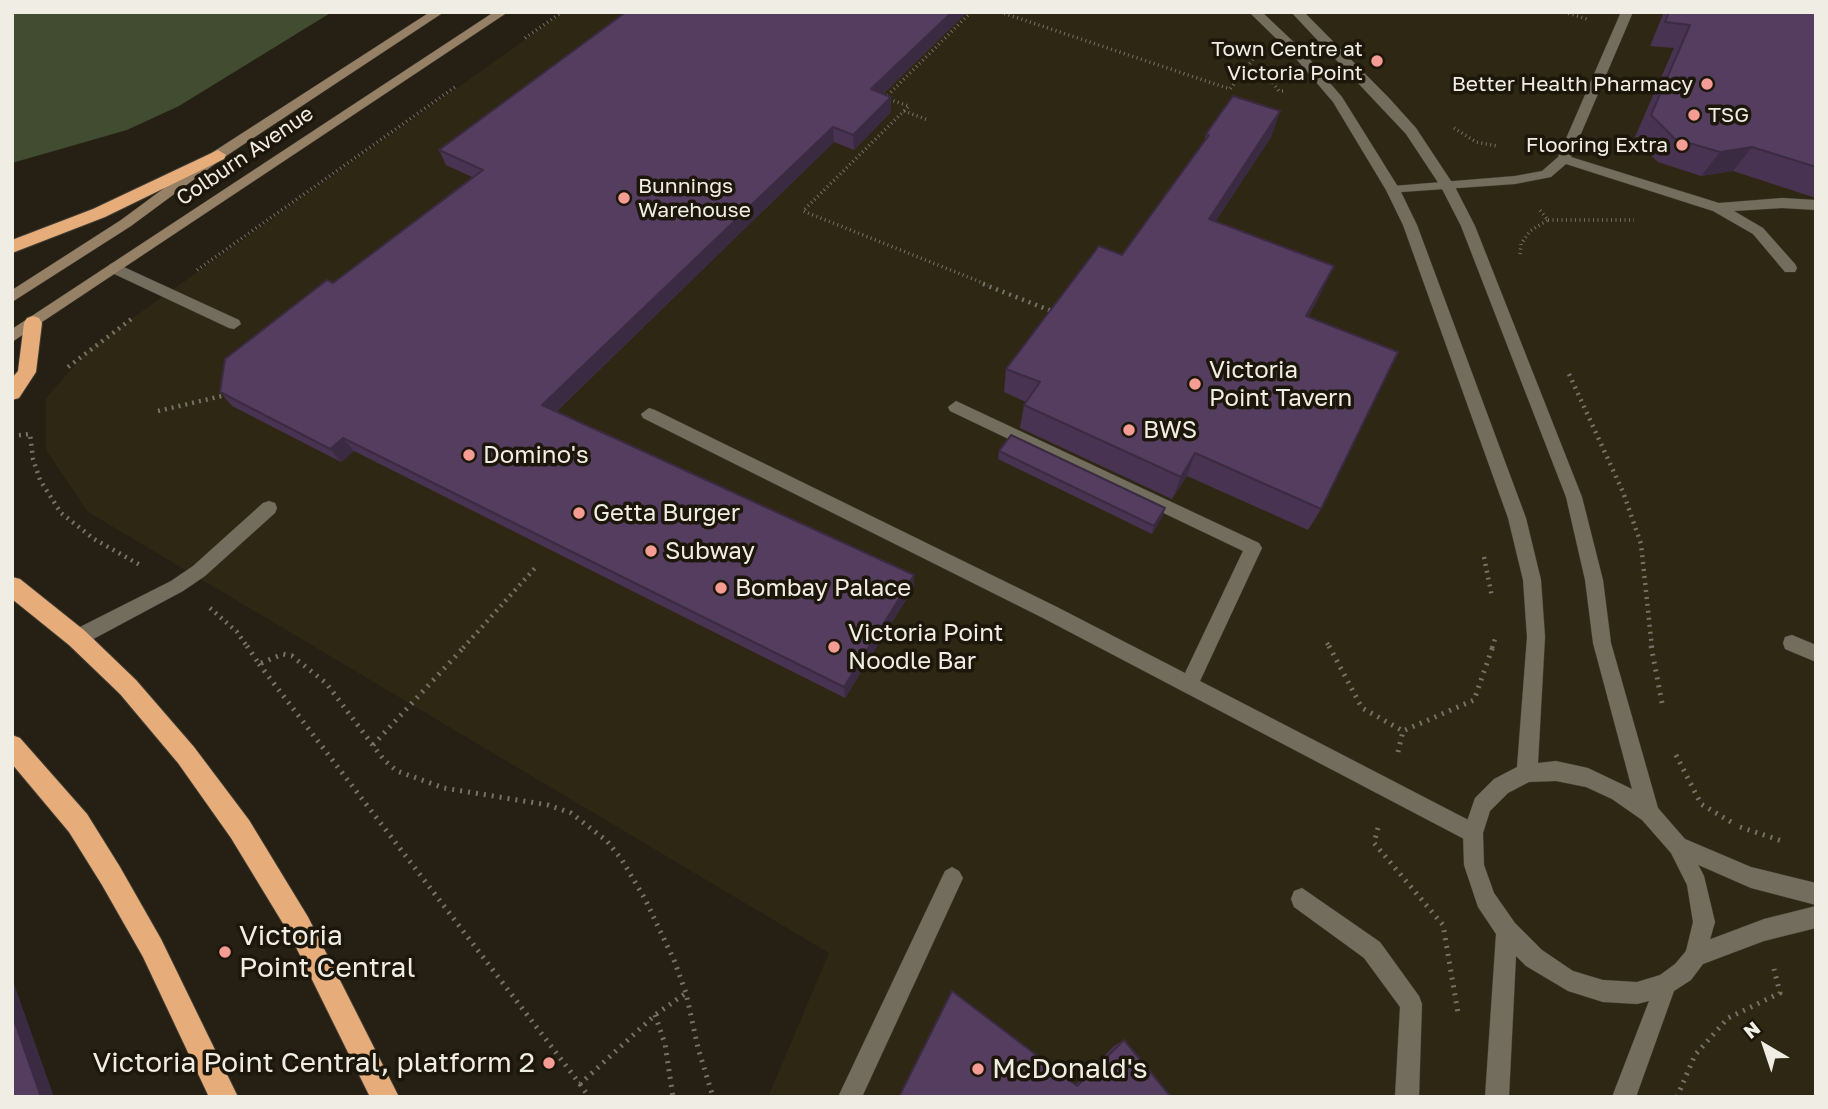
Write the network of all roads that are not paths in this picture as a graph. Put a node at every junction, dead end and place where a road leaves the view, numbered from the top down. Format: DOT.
graph roads {
  1 [pos="438,12"];
  2 [pos="502,12"];
  3 [pos="1255,12"];
  4 [pos="1297,12"];
  5 [pos="1627,12"];
  6 [pos="218,155"];
  7 [pos="1564,159"];
  8 [pos="1448,187"];
  9 [pos="1392,190"];
  10 [pos="1816,205"];
  11 [pos="1718,208"];
  12 [pos="12,247"];
  13 [pos="115,268"];
  14 [pos="1790,268"];
  15 [pos="12,298"];
  16 [pos="33,323"];
  17 [pos="234,324"];
  18 [pos="12,337"];
  19 [pos="12,393"];
  20 [pos="956,407"];
  21 [pos="649,414"];
  22 [pos="269,508"];
  23 [pos="12,586"];
  24 [pos="77,638"];
  25 [pos="1792,643"];
  26 [pos="1816,654"];
  27 [pos="1189,685"];
  28 [pos="12,746"];
  29 [pos="1527,773"];
  30 [pos="1649,813"];
  31 [pos="1473,833"];
  32 [pos="1678,846"];
  33 [pos="952,878"];
  34 [pos="1816,894"];
  35 [pos="1302,900"];
  36 [pos="1816,917"];
  37 [pos="1507,931"];
  38 [pos="1695,956"];
  39 [pos="1666,984"];
  40 [pos="224,1097"];
  41 [pos="385,1097"];
  42 [pos="850,1097"];
  43 [pos="1408,1097"];
  44 [pos="1496,1097"];
  45 [pos="1625,1097"];
  1 -- 6 [label="main road, Colburn Avenue"];
  2 -- 13 [label="main road, Colburn Avenue"];
  3 -- 9 [label="street"];
  4 -- 8 [label="street"];
  5 -- 7 [label="street"];
  6 -- 12 [label="highway"];
  6 -- 15 [label="main road, Colburn Avenue"];
  7 -- 8 [label="street"];
  7 -- 11 [label="street"];
  8 -- 9 [label="street"];
  8 -- 30 [label="street"];
  9 -- 29 [label="street"];
  10 -- 11 [label="street"];
  11 -- 14 [label="street"];
  13 -- 16 [label="main road, Colburn Avenue"];
  13 -- 17 [label="street"];
  16 -- 18 [label="main road, Colburn Avenue"];
  16 -- 19 [label="highway"];
  20 -- 27 [label="street"];
  21 -- 27 [label="street"];
  22 -- 24 [label="street"];
  23 -- 24 [label="highway"];
  24 -- 41 [label="highway"];
  25 -- 26 [label="street"];
  27 -- 31 [label="street"];
  28 -- 40 [label="highway"];
  29 -- 30 [label="street"];
  29 -- 31 [label="street"];
  30 -- 32 [label="street"];
  31 -- 37 [label="street"];
  32 -- 34 [label="street"];
  32 -- 38 [label="street"];
  33 -- 42 [label="street"];
  35 -- 43 [label="street"];
  36 -- 38 [label="street"];
  37 -- 39 [label="street"];
  37 -- 44 [label="street"];
  38 -- 39 [label="street"];
  39 -- 45 [label="street"];
}
